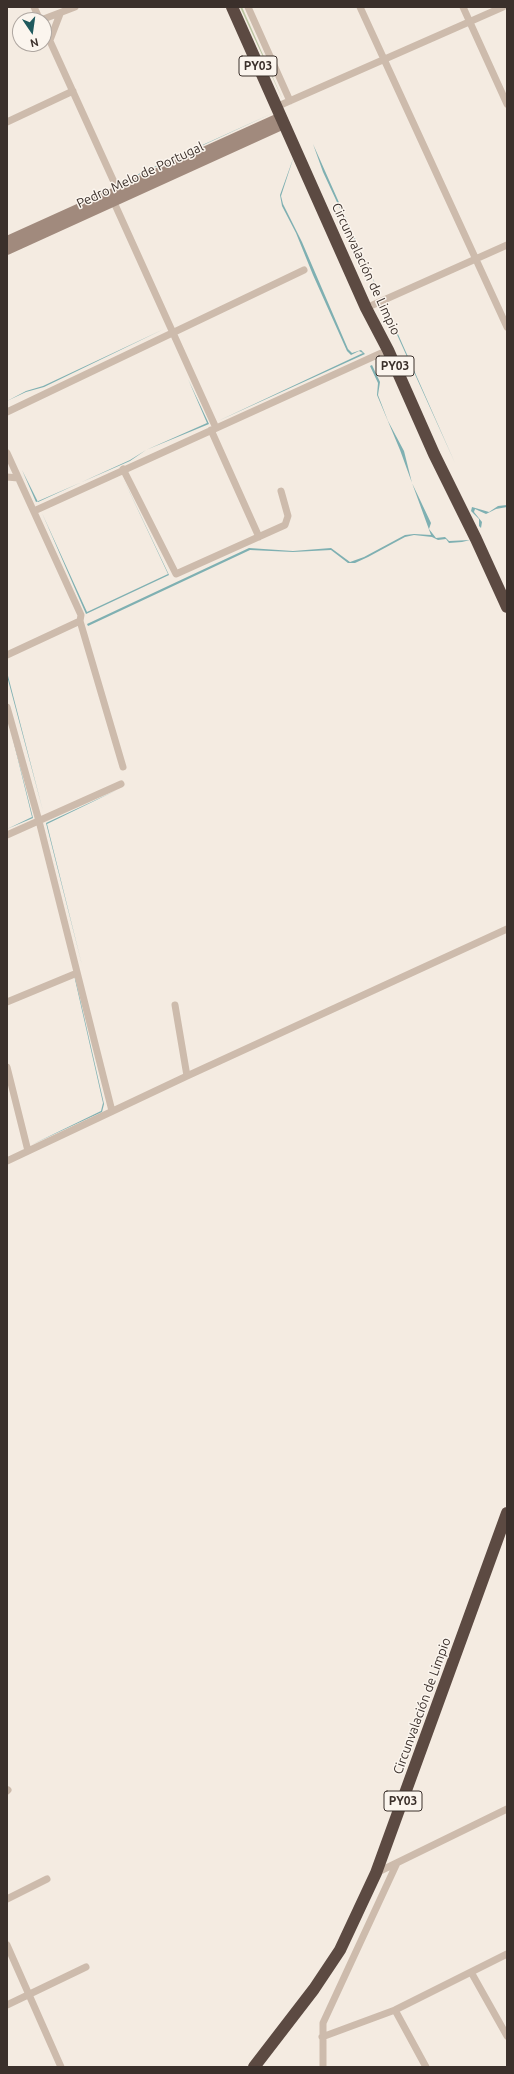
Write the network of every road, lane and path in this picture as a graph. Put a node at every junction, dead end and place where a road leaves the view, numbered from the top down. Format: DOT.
graph roads {
  1 [pos="75,7"];
  2 [pos="232,7"];
  3 [pos="248,7"];
  4 [pos="360,7"];
  5 [pos="463,7"];
  6 [pos="503,7"];
  7 [pos="60,14"];
  8 [pos="52,17"];
  9 [pos="470,22"];
  10 [pos="52,35"];
  11 [pos="52,44"];
  12 [pos="385,60"];
  13 [pos="73,91"];
  14 [pos="290,101"];
  15 [pos="507,104"];
  16 [pos="280,116"];
  17 [pos="7,122"];
  18 [pos="114,182"];
  19 [pos="112,198"];
  20 [pos="7,241"];
  21 [pos="507,245"];
  22 [pos="7,250"];
  23 [pos="477,258"];
  24 [pos="304,270"];
  25 [pos="366,308"];
  26 [pos="507,327"];
  27 [pos="172,332"];
  28 [pos="388,350"];
  29 [pos="7,412"];
  30 [pos="213,429"];
  31 [pos="7,454"];
  32 [pos="123,469"];
  33 [pos="7,477"];
  34 [pos="18,478"];
  35 [pos="281,491"];
  36 [pos="34,511"];
  37 [pos="259,536"];
  38 [pos="507,607"];
  39 [pos="80,621"];
  40 [pos="7,655"];
  41 [pos="7,707"];
  42 [pos="123,767"];
  43 [pos="121,784"];
  44 [pos="39,821"];
  45 [pos="7,835"];
  46 [pos="507,929"];
  47 [pos="77,973"];
  48 [pos="7,1002"];
  49 [pos="175,1005"];
  50 [pos="7,1067"];
  51 [pos="187,1076"];
  52 [pos="112,1112"];
  53 [pos="28,1151"];
  54 [pos="7,1161"];
  55 [pos="507,1513"];
  56 [pos="507,1809"];
  57 [pos="397,1863"];
  58 [pos="376,1873"];
  59 [pos="47,1879"];
  60 [pos="7,1899"];
  61 [pos="7,1945"];
  62 [pos="507,1954"];
  63 [pos="86,1966"];
  64 [pos="471,1972"];
  65 [pos="29,1994"];
  66 [pos="7,2005"];
  67 [pos="395,2010"];
  68 [pos="507,2036"];
  69 [pos="322,2037"];
  70 [pos="61,2067"];
  71 [pos="254,2067"];
  72 [pos="323,2067"];
  73 [pos="426,2067"];
  1 -- 7 [label="street"];
  2 -- 16 [label="highway, Circunvalación de Limpio / PY03"];
  3 -- 14 [label="street"];
  4 -- 12 [label="street"];
  5 -- 9 [label="street"];
  6 -- 9 [label="street"];
  7 -- 8 [label="street"];
  7 -- 10 [label="street"];
  9 -- 12 [label="street"];
  9 -- 15 [label="street"];
  11 -- 13 [label="street"];
  12 -- 14 [label="street"];
  12 -- 23 [label="street"];
  13 -- 17 [label="street"];
  13 -- 18 [label="street"];
  14 -- 16 [label="street"];
  16 -- 19 [label="street, Pedro Melo de Portugal"];
  16 -- 25 [label="highway, Circunvalación de Limpio / PY03"];
  19 -- 20 [label="street, Pedro Melo de Portugal"];
  19 -- 22 [label="street, Pedro Melo de Portugal"];
  19 -- 27 [label="street"];
  21 -- 23 [label="street"];
  23 -- 25 [label="street"];
  23 -- 26 [label="street"];
  24 -- 27 [label="street"];
  25 -- 28 [label="highway, Circunvalación de Limpio / PY03"];
  27 -- 29 [label="street"];
  27 -- 30 [label="street"];
  28 -- 30 [label="street"];
  28 -- 38 [label="highway, Circunvalación de Limpio / PY03"];
  30 -- 32 [label="street"];
  30 -- 37 [label="street"];
  31 -- 34 [label="street"];
  32 -- 36 [label="street"];
  32 -- 37 [label="street"];
  33 -- 34 [label="street"];
  34 -- 36 [label="street"];
  35 -- 37 [label="street"];
  36 -- 39 [label="street"];
  39 -- 40 [label="street"];
  39 -- 42 [label="street"];
  41 -- 44 [label="street"];
  43 -- 44 [label="street"];
  44 -- 45 [label="street"];
  44 -- 47 [label="street"];
  46 -- 51 [label="street"];
  47 -- 48 [label="street"];
  47 -- 52 [label="street"];
  49 -- 51 [label="street"];
  50 -- 53 [label="street"];
  51 -- 52 [label="street"];
  52 -- 53 [label="street"];
  53 -- 54 [label="street"];
  55 -- 58 [label="highway, Circunvalación de Limpio / PY03"];
  56 -- 57 [label="street"];
  57 -- 58 [label="street"];
  57 -- 69 [label="street"];
  58 -- 71 [label="highway, Circunvalación de Limpio / PY03"];
  59 -- 60 [label="street"];
  61 -- 65 [label="street"];
  62 -- 64 [label="street"];
  63 -- 65 [label="street"];
  64 -- 67 [label="street"];
  64 -- 68 [label="street"];
  65 -- 66 [label="street"];
  65 -- 70 [label="street"];
  67 -- 69 [label="street"];
  67 -- 73 [label="street"];
  69 -- 72 [label="street"];
}
